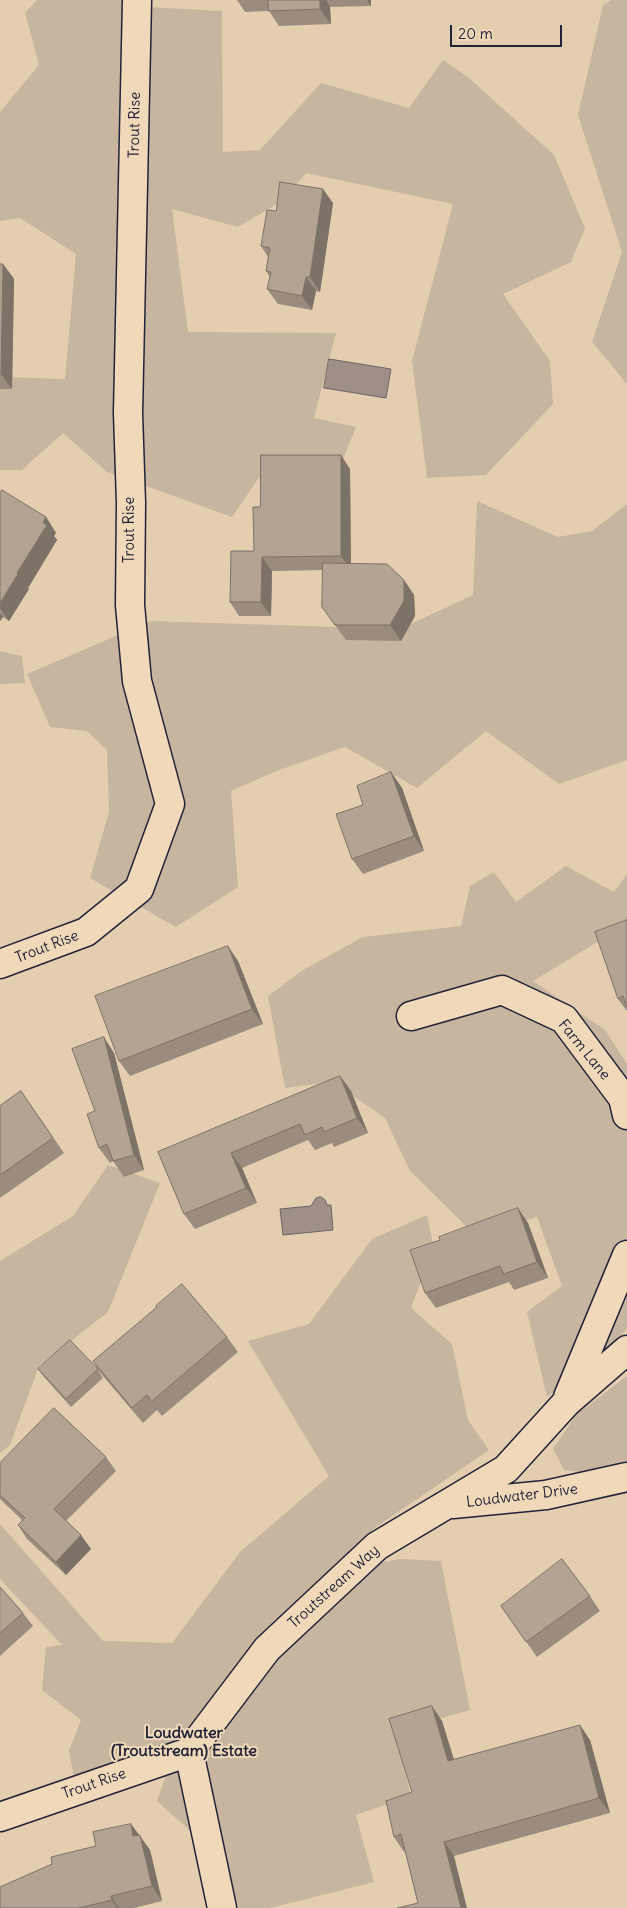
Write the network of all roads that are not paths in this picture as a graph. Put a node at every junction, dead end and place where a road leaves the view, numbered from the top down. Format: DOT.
graph roads {
  1 [pos="137,0"];
  2 [pos="0,964"];
  3 [pos="411,1016"];
  4 [pos="627,1115"];
  5 [pos="627,1255"];
  6 [pos="627,1350"];
  7 [pos="566,1402"];
  8 [pos="627,1477"];
  9 [pos="446,1505"];
  10 [pos="189,1752"];
  11 [pos="0,1816"];
  12 [pos="222,1908"];
  1 -- 2 [label="street, Trout Rise"];
  3 -- 4 [label="street, Farm Lane"];
  5 -- 7 [label="street"];
  6 -- 7 [label="street, Troutstream Way"];
  7 -- 9 [label="street, Troutstream Way"];
  8 -- 9 [label="street, Loudwater Drive"];
  9 -- 10 [label="street, Troutstream Way"];
  10 -- 11 [label="street, Trout Rise"];
  10 -- 12 [label="street"];
}
